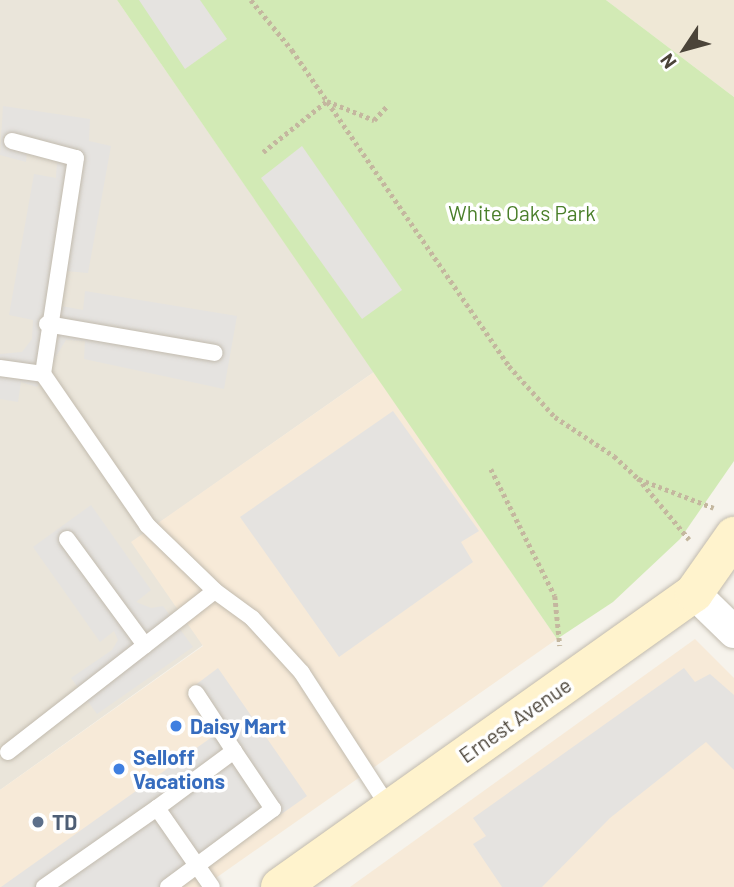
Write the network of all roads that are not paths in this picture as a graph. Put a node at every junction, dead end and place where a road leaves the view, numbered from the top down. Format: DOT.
graph roads {
  1 [pos="12,141"];
  2 [pos="47,324"];
  3 [pos="215,354"];
  4 [pos="0,368"];
  5 [pos="43,374"];
  6 [pos="724,522"];
  7 [pos="67,539"];
  8 [pos="215,591"];
  9 [pos="694,593"];
  10 [pos="734,632"];
  11 [pos="145,645"];
  12 [pos="196,693"];
  13 [pos="234,751"];
  14 [pos="8,752"];
  15 [pos="157,808"];
  16 [pos="390,808"];
  17 [pos="197,866"];
  18 [pos="44,887"];
  19 [pos="168,887"];
  20 [pos="212,887"];
  21 [pos="280,887"];
  1 -- 2 [label="lane"];
  2 -- 3 [label="lane"];
  2 -- 5 [label="lane"];
  4 -- 5 [label="lane"];
  5 -- 8 [label="lane"];
  6 -- 9 [label="street, Ernest Avenue"];
  7 -- 11 [label="lane"];
  8 -- 11 [label="lane"];
  8 -- 16 [label="lane"];
  9 -- 10 [label="street"];
  9 -- 16 [label="street, Ernest Avenue"];
  11 -- 14 [label="lane"];
  12 -- 13 [label="lane"];
  13 -- 15 [label="lane"];
  13 -- 17 [label="lane"];
  15 -- 17 [label="lane"];
  15 -- 18 [label="lane"];
  16 -- 21 [label="street, Ernest Avenue"];
  17 -- 19 [label="lane"];
  17 -- 20 [label="lane"];
}
